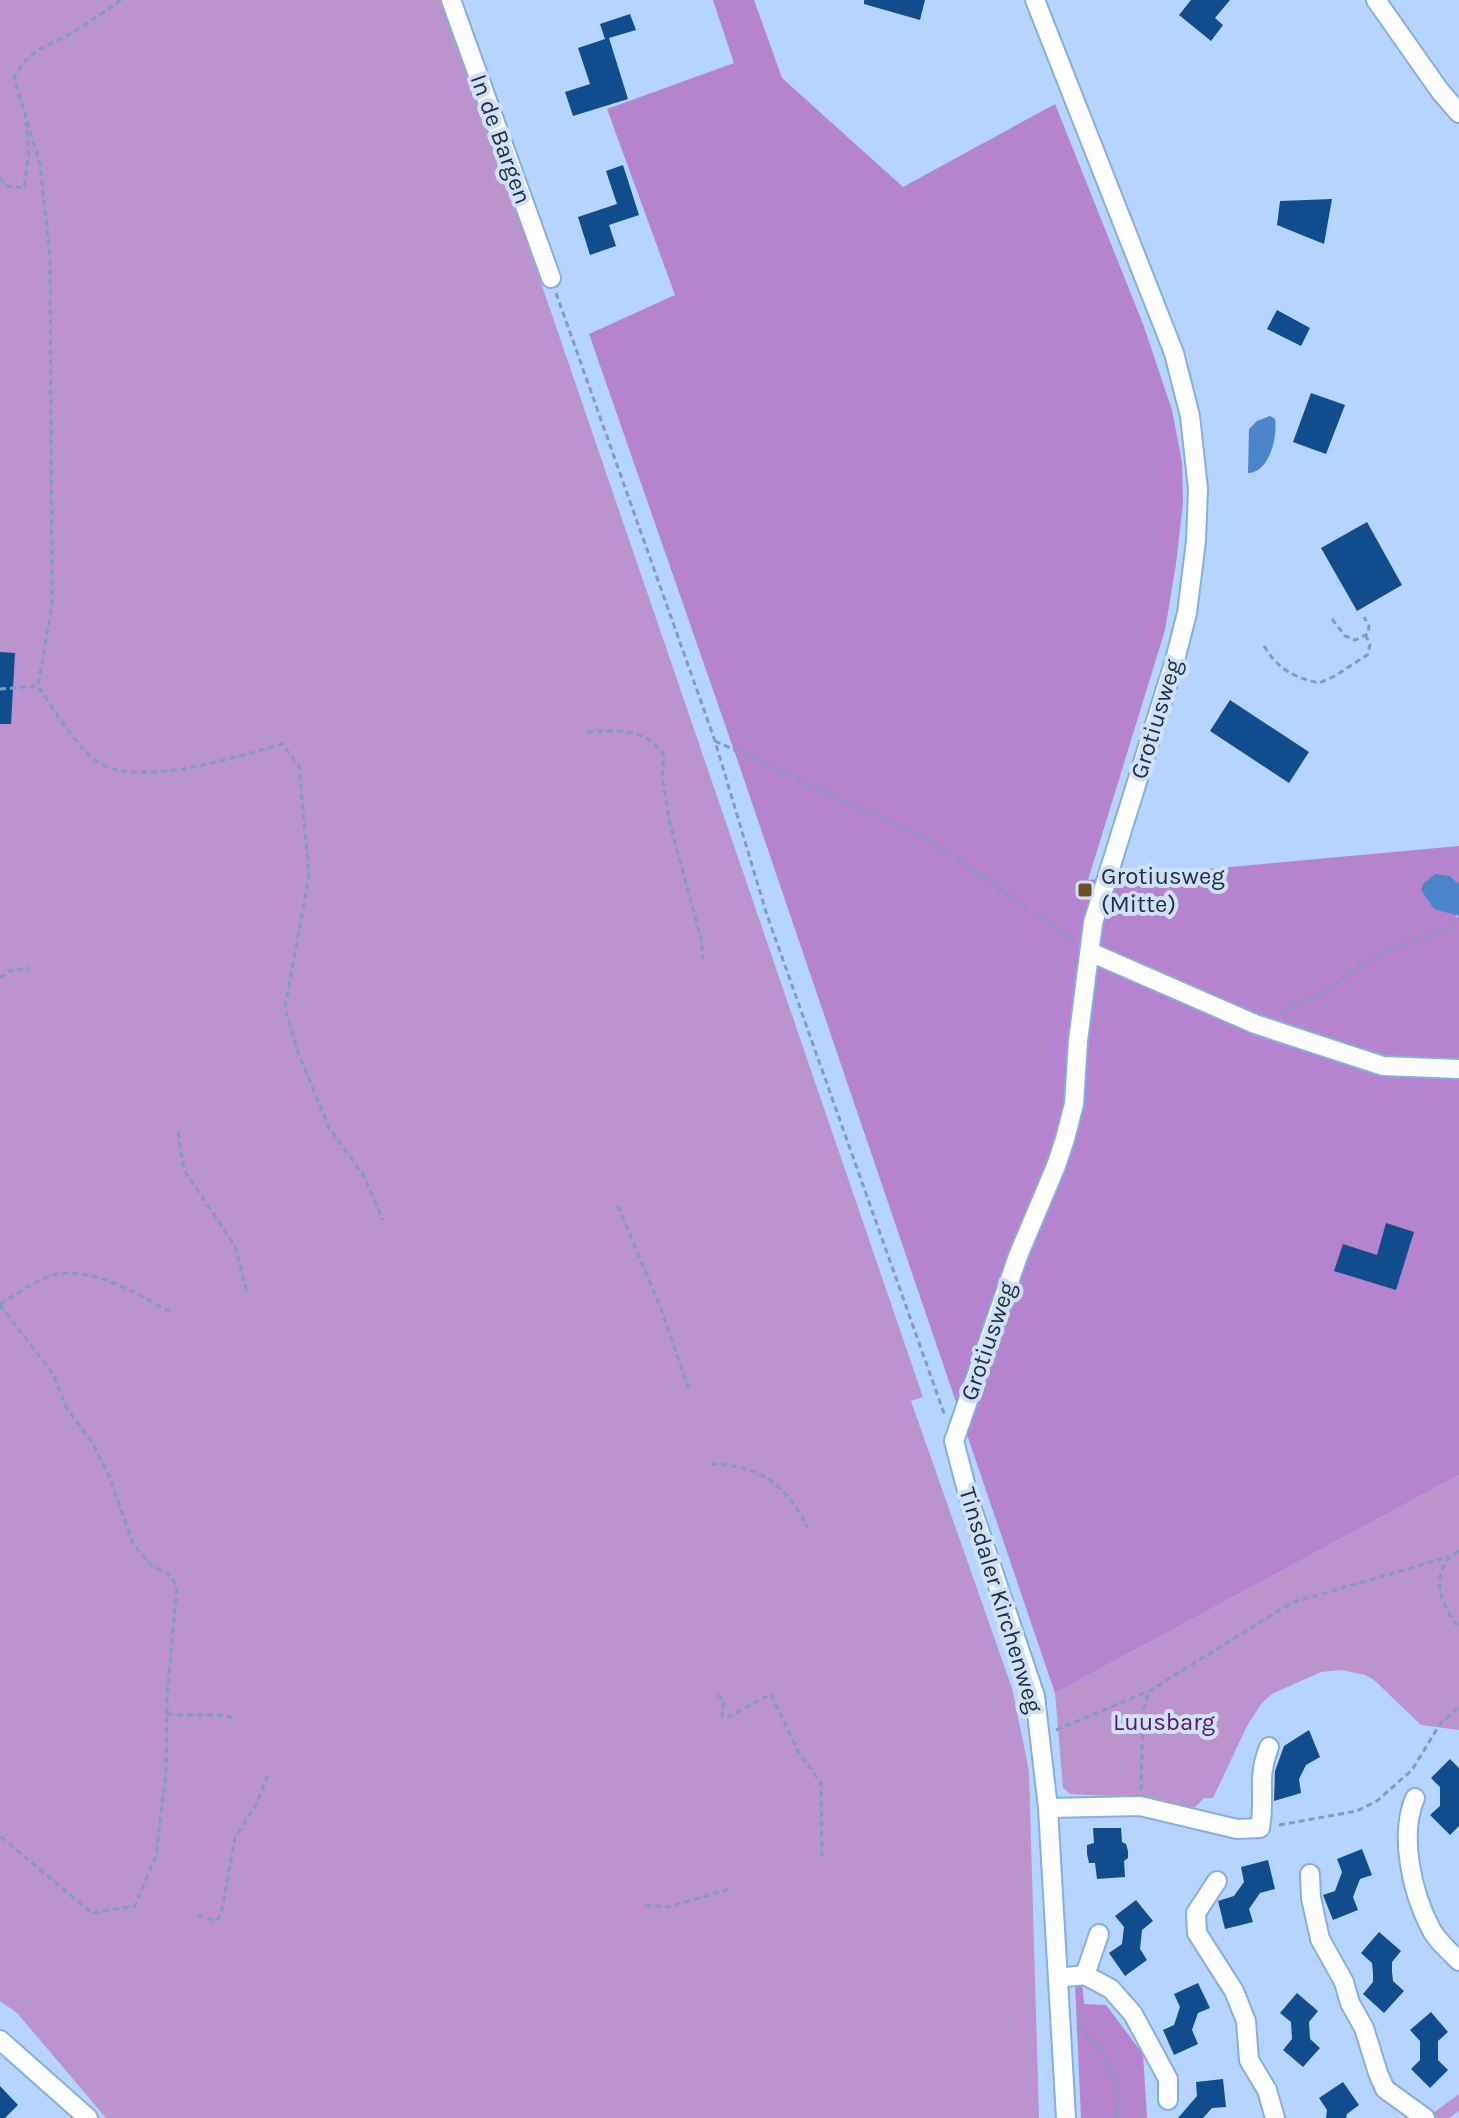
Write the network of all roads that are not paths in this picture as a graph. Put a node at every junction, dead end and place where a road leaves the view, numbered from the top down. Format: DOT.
graph roads {
  1 [pos="451,0"];
  2 [pos="1035,0"];
  3 [pos="1376,0"];
  4 [pos="1459,113"];
  5 [pos="551,278"];
  6 [pos="1090,952"];
  7 [pos="1459,1069"];
  8 [pos="954,1441"];
  9 [pos="1269,1747"];
  10 [pos="1415,1798"];
  11 [pos="1048,1808"];
  12 [pos="1310,1874"];
  13 [pos="1217,1881"];
  14 [pos="1099,1934"];
  15 [pos="1459,1961"];
  16 [pos="1085,1975"];
  17 [pos="1058,1978"];
  18 [pos="0,2041"];
  19 [pos="1168,2100"];
  20 [pos="88,2118"];
  21 [pos="1066,2118"];
  22 [pos="1275,2118"];
  23 [pos="1425,2118"];
  1 -- 5 [label="street, In de Bargen"];
  2 -- 6 [label="street, Grotiusweg"];
  3 -- 4 [label="street"];
  6 -- 7 [label="street"];
  6 -- 8 [label="street, Grotiusweg"];
  8 -- 11 [label="street, Tinsdaler Kirchenweg"];
  9 -- 11 [label="street"];
  10 -- 15 [label="street"];
  11 -- 17 [label="street, Tinsdaler Kirchenweg"];
  12 -- 23 [label="street"];
  13 -- 22 [label="street"];
  14 -- 16 [label="street"];
  16 -- 17 [label="street"];
  16 -- 19 [label="street"];
  17 -- 21 [label="street, Tinsdaler Kirchenweg"];
  18 -- 20 [label="street"];
}
